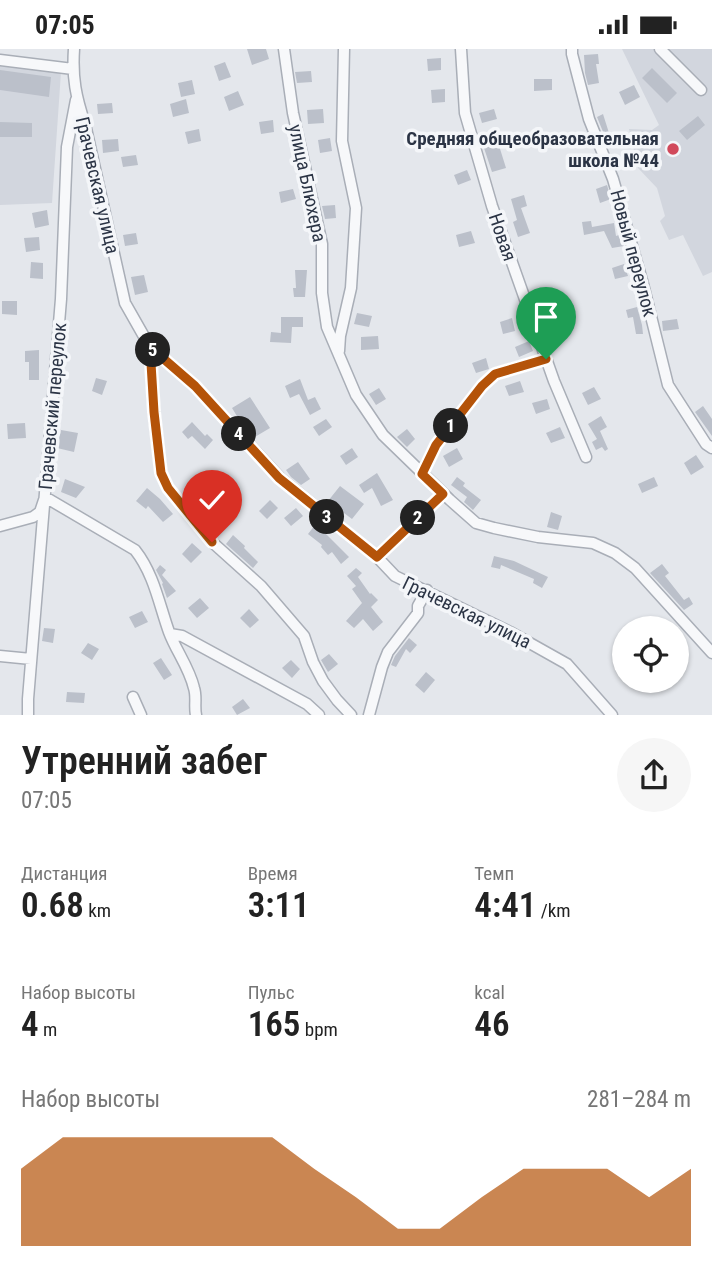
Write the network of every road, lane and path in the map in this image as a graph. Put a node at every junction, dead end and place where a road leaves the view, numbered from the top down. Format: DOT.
graph roads {
  1 [pos="74,49"];
  2 [pos="284,49"];
  3 [pos="344,49"];
  4 [pos="461,49"];
  5 [pos="572,49"];
  6 [pos="660,49"];
  7 [pos="0,60"];
  8 [pos="73,69"];
  9 [pos="701,90"];
  10 [pos="76,97"];
  11 [pos="150,347"];
  12 [pos="339,357"];
  13 [pos="546,359"];
  14 [pos="712,448"];
  15 [pos="586,457"];
  16 [pos="422,474"];
  17 [pos="443,494"];
  18 [pos="45,497"];
  19 [pos="0,526"];
  20 [pos="377,557"];
  21 [pos="426,590"];
  22 [pos="170,633"];
  23 [pos="712,653"];
  24 [pos="0,656"];
  25 [pos="31,659"];
  26 [pos="133,697"];
  27 [pos="28,715"];
  28 [pos="141,715"];
  29 [pos="196,715"];
  30 [pos="320,715"];
  31 [pos="351,715"];
  32 [pos="369,715"];
  33 [pos="612,715"];
  1 -- 8 [label="street, Грачевская улица"];
  2 -- 12 [label="street, улица Блюхера"];
  3 -- 12 [label="street, улица Блюхера"];
  4 -- 13 [label="street, Новая"];
  5 -- 14 [label="street, Новый переулок"];
  6 -- 9 [label="street"];
  7 -- 8 [label="street"];
  8 -- 10 [label="street, Грачевская улица"];
  10 -- 11 [label="street, Грачевская улица"];
  10 -- 18 [label="street, Грачевский переулок"];
  11 -- 20 [label="street, Грачевская улица"];
  11 -- 31 [label="street"];
  12 -- 16 [label="street, улица Блюхера"];
  13 -- 15 [label="street, Новая"];
  13 -- 16 [label="street"];
  16 -- 17 [label="street, улица Блюхера"];
  17 -- 20 [label="street"];
  17 -- 23 [label="street, улица Блюхера"];
  18 -- 19 [label="street"];
  18 -- 22 [label="street"];
  18 -- 25 [label="street, Грачевский переулок"];
  20 -- 21 [label="street, Грачевская улица"];
  21 -- 32 [label="street"];
  21 -- 33 [label="street, Грачевская улица"];
  22 -- 29 [label="street"];
  22 -- 30 [label="street"];
  24 -- 25 [label="street"];
  25 -- 27 [label="street, Грачевский переулок"];
  26 -- 28 [label="street"];
}
